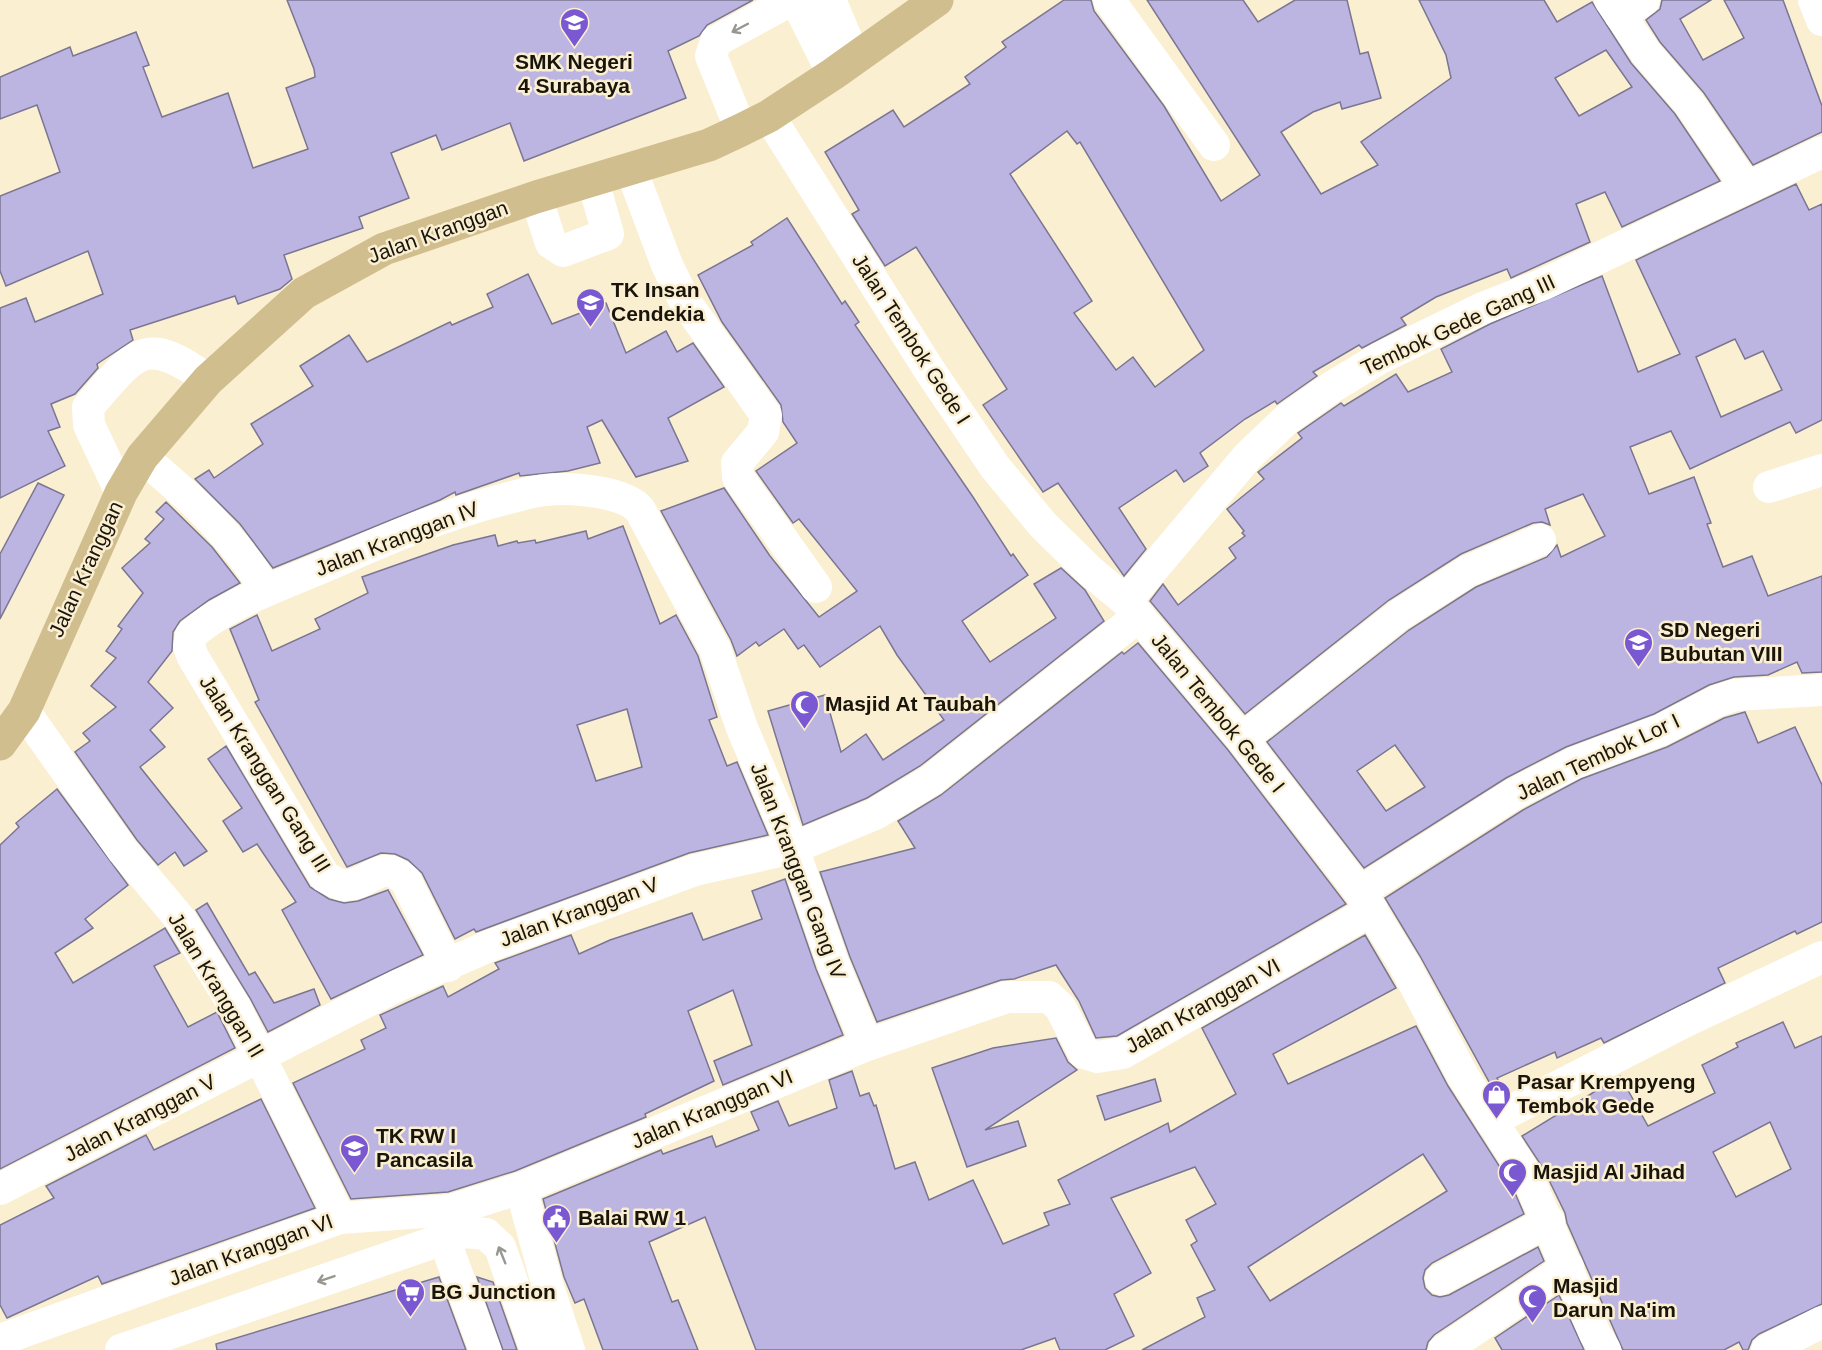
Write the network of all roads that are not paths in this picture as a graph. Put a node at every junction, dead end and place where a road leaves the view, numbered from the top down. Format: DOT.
graph roads {
  1 [pos="830,0"];
  2 [pos="938,0"];
  3 [pos="1109,0"];
  4 [pos="1814,0"];
  5 [pos="1625,5"];
  6 [pos="1822,20"];
  7 [pos="844,67"];
  8 [pos="755,123"];
  9 [pos="1214,145"];
  10 [pos="1822,152"];
  11 [pos="631,169"];
  12 [pos="593,181"];
  13 [pos="1746,187"];
  14 [pos="536,197"];
  15 [pos="208,380"];
  16 [pos="142,457"];
  17 [pos="1822,470"];
  18 [pos="1769,488"];
  19 [pos="121,493"];
  20 [pos="1540,540"];
  21 [pos="816,587"];
  22 [pos="266,591"];
  23 [pos="1132,608"];
  24 [pos="191,635"];
  25 [pos="1822,690"];
  26 [pos="731,697"];
  27 [pos="24,711"];
  28 [pos="1242,739"];
  29 [pos="0,744"];
  30 [pos="793,848"];
  31 [pos="1366,901"];
  32 [pos="1822,957"];
  33 [pos="448,966"];
  34 [pos="867,1045"];
  35 [pos="260,1057"];
  36 [pos="1491,1121"];
  37 [pos="521,1188"];
  38 [pos="0,1189"];
  39 [pos="340,1218"];
  40 [pos="1549,1221"];
  41 [pos="444,1239"];
  42 [pos="1568,1267"];
  43 [pos="1441,1279"];
  44 [pos="1822,1322"];
  45 [pos="0,1340"];
  46 [pos="121,1350"];
  47 [pos="485,1350"];
  48 [pos="536,1350"];
  49 [pos="569,1350"];
  50 [pos="1444,1350"];
  51 [pos="1605,1350"];
  52 [pos="1767,1350"];
  1 -- 7 [label="street"];
  2 -- 7 [label="main road, Jalan Kranggan"];
  3 -- 9 [label="street"];
  4 -- 6 [label="street"];
  5 -- 13 [label="street"];
  7 -- 8 [label="main road, Jalan Kranggan"];
  7 -- 8 [label="street, Jalan Tembok Gede I, one-way"];
  8 -- 11 [label="main road, Jalan Kranggan"];
  8 -- 23 [label="street, Jalan Tembok Gede I"];
  10 -- 13 [label="street, Tembok Gede Gang III"];
  11 -- 12 [label="main road, Jalan Kranggan"];
  11 -- 21 [label="street"];
  12 -- 14 [label="main road, Jalan Kranggan"];
  12 -- 14 [label="street"];
  13 -- 23 [label="street, Tembok Gede Gang III"];
  14 -- 15 [label="main road, Jalan Kranggan"];
  15 -- 16 [label="main road, Jalan Kranggan"];
  15 -- 19 [label="street"];
  16 -- 19 [label="main road, Jalan Kranggan"];
  16 -- 22 [label="street"];
  17 -- 18 [label="street"];
  19 -- 27 [label="main road, Jalan Kranggan"];
  20 -- 28 [label="street"];
  22 -- 24 [label="street, Jalan Kranggan IV"];
  22 -- 26 [label="street, Jalan Kranggan IV"];
  23 -- 28 [label="street, Jalan Tembok Gede I"];
  23 -- 30 [label="street, Jalan Kranggan V"];
  24 -- 33 [label="street, Jalan Kranggan Gang III"];
  25 -- 31 [label="street, Jalan Tembok Lor I"];
  26 -- 30 [label="street, Jalan Kranggan Gang IV"];
  27 -- 29 [label="main road, Jalan Kranggan"];
  27 -- 35 [label="street, Jalan Kranggan II"];
  28 -- 31 [label="street, Jalan Tembok Gede I"];
  30 -- 33 [label="street, Jalan Kranggan V"];
  30 -- 34 [label="street, Jalan Kranggan Gang IV"];
  31 -- 34 [label="street, Jalan Kranggan VI"];
  31 -- 36 [label="street, Jalan Tembok Gede I"];
  32 -- 36 [label="street"];
  33 -- 35 [label="street, Jalan Kranggan V"];
  34 -- 37 [label="street, Jalan Kranggan VI"];
  35 -- 38 [label="street, Jalan Kranggan V"];
  35 -- 39 [label="street, Jalan Kranggan II"];
  36 -- 40 [label="street, Jalan Tembok Gede I"];
  37 -- 39 [label="street, Jalan Kranggan VI"];
  37 -- 49 [label="street"];
  39 -- 45 [label="street, Jalan Kranggan VI"];
  40 -- 42 [label="street, Jalan Tembok Gede I"];
  40 -- 43 [label="street"];
  41 -- 46 [label="street, one-way"];
  41 -- 47 [label="street"];
  48 -- 41 [label="street, one-way"];
  42 -- 50 [label="street"];
  42 -- 51 [label="street, Jalan Tembok Gede I"];
  44 -- 52 [label="street"];
}
